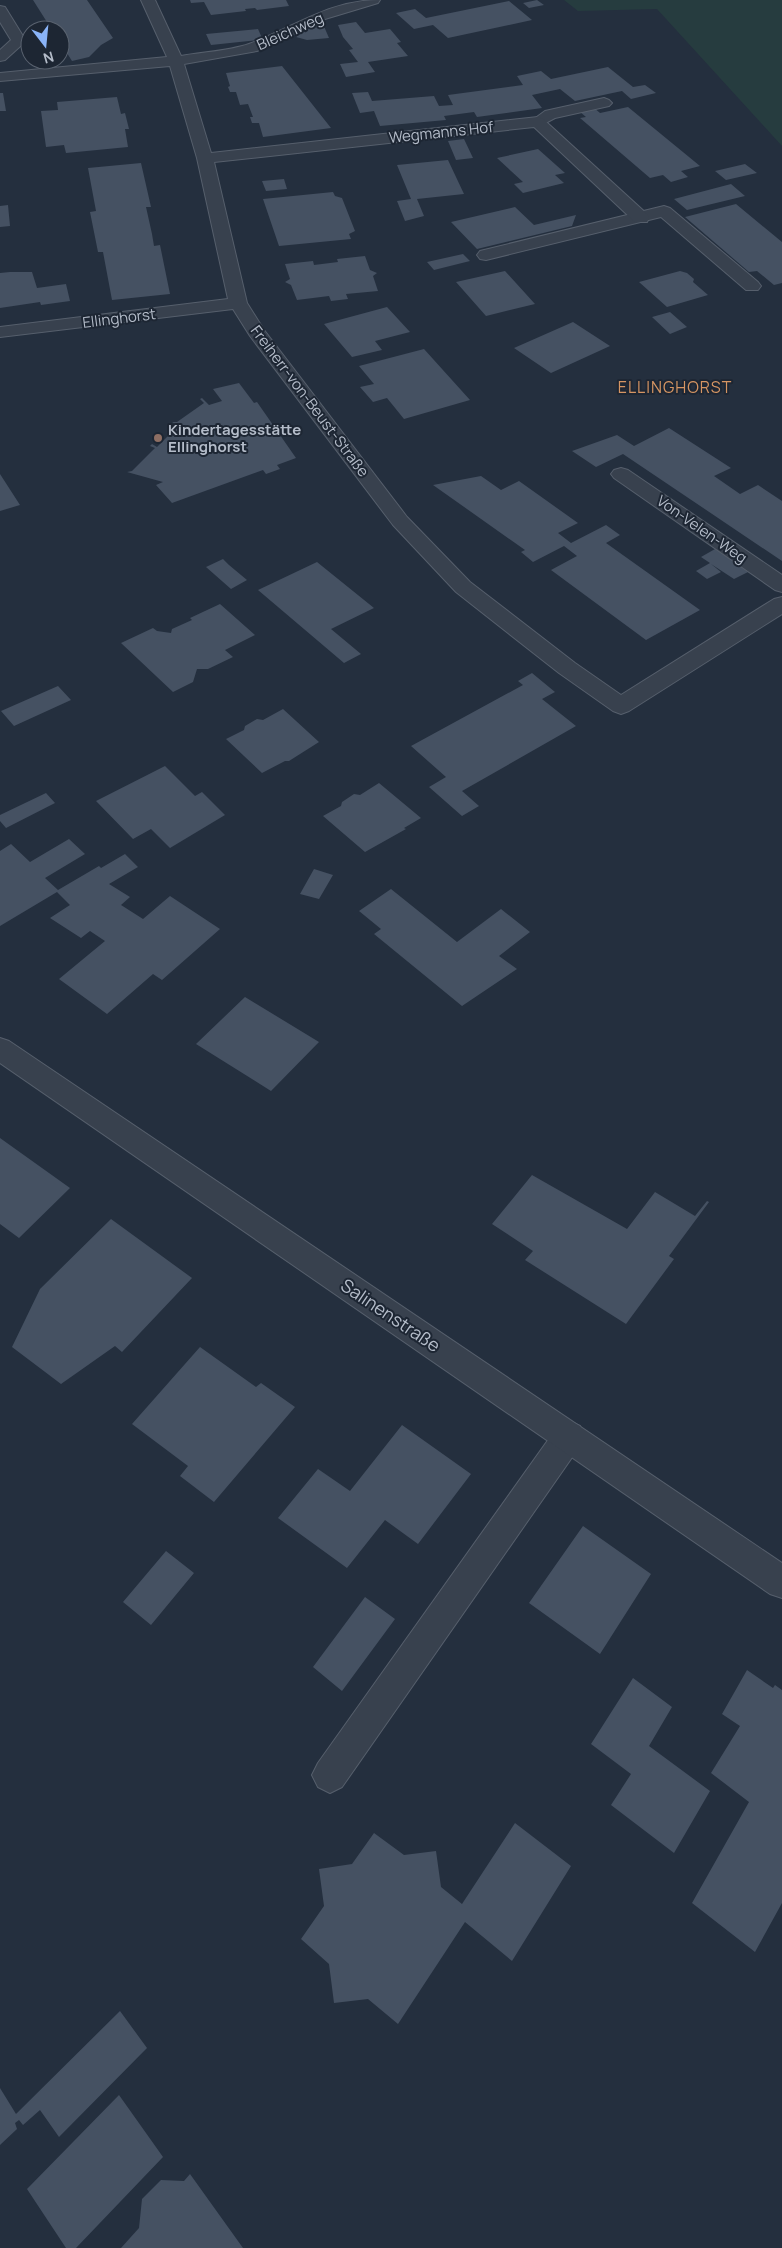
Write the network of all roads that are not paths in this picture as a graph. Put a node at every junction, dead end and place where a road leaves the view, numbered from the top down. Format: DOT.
graph roads {
  1 [pos="148,0"];
  2 [pos="373,0"];
  3 [pos="0,10"];
  4 [pos="0,57"];
  5 [pos="176,61"];
  6 [pos="0,77"];
  7 [pos="604,103"];
  8 [pos="538,122"];
  9 [pos="205,158"];
  10 [pos="640,218"];
  11 [pos="486,255"];
  12 [pos="752,286"];
  13 [pos="238,303"];
  14 [pos="0,332"];
  15 [pos="621,474"];
  16 [pos="782,585"];
  17 [pos="782,604"];
  18 [pos="0,1049"];
  19 [pos="569,1436"];
  20 [pos="782,1582"];
  21 [pos="330,1775"];
  1 -- 5 [label="street, Freiherr-von-Beust-Straße"];
  2 -- 5 [label="street, Bleichweg"];
  3 -- 4 [label="street"];
  5 -- 6 [label="street"];
  5 -- 9 [label="street, Freiherr-von-Beust-Straße"];
  7 -- 8 [label="street, Wegmanns Hof"];
  8 -- 9 [label="street, Wegmanns Hof"];
  8 -- 10 [label="street"];
  9 -- 13 [label="street, Freiherr-von-Beust-Straße"];
  10 -- 11 [label="street"];
  10 -- 12 [label="street"];
  13 -- 14 [label="street, Ellinghorst"];
  13 -- 17 [label="street, Freiherr-von-Beust-Straße"];
  15 -- 16 [label="street, Von-Velen-Weg"];
  18 -- 19 [label="street, Salinenstraße"];
  19 -- 20 [label="street, Salinenstraße"];
  19 -- 21 [label="street"];
}
